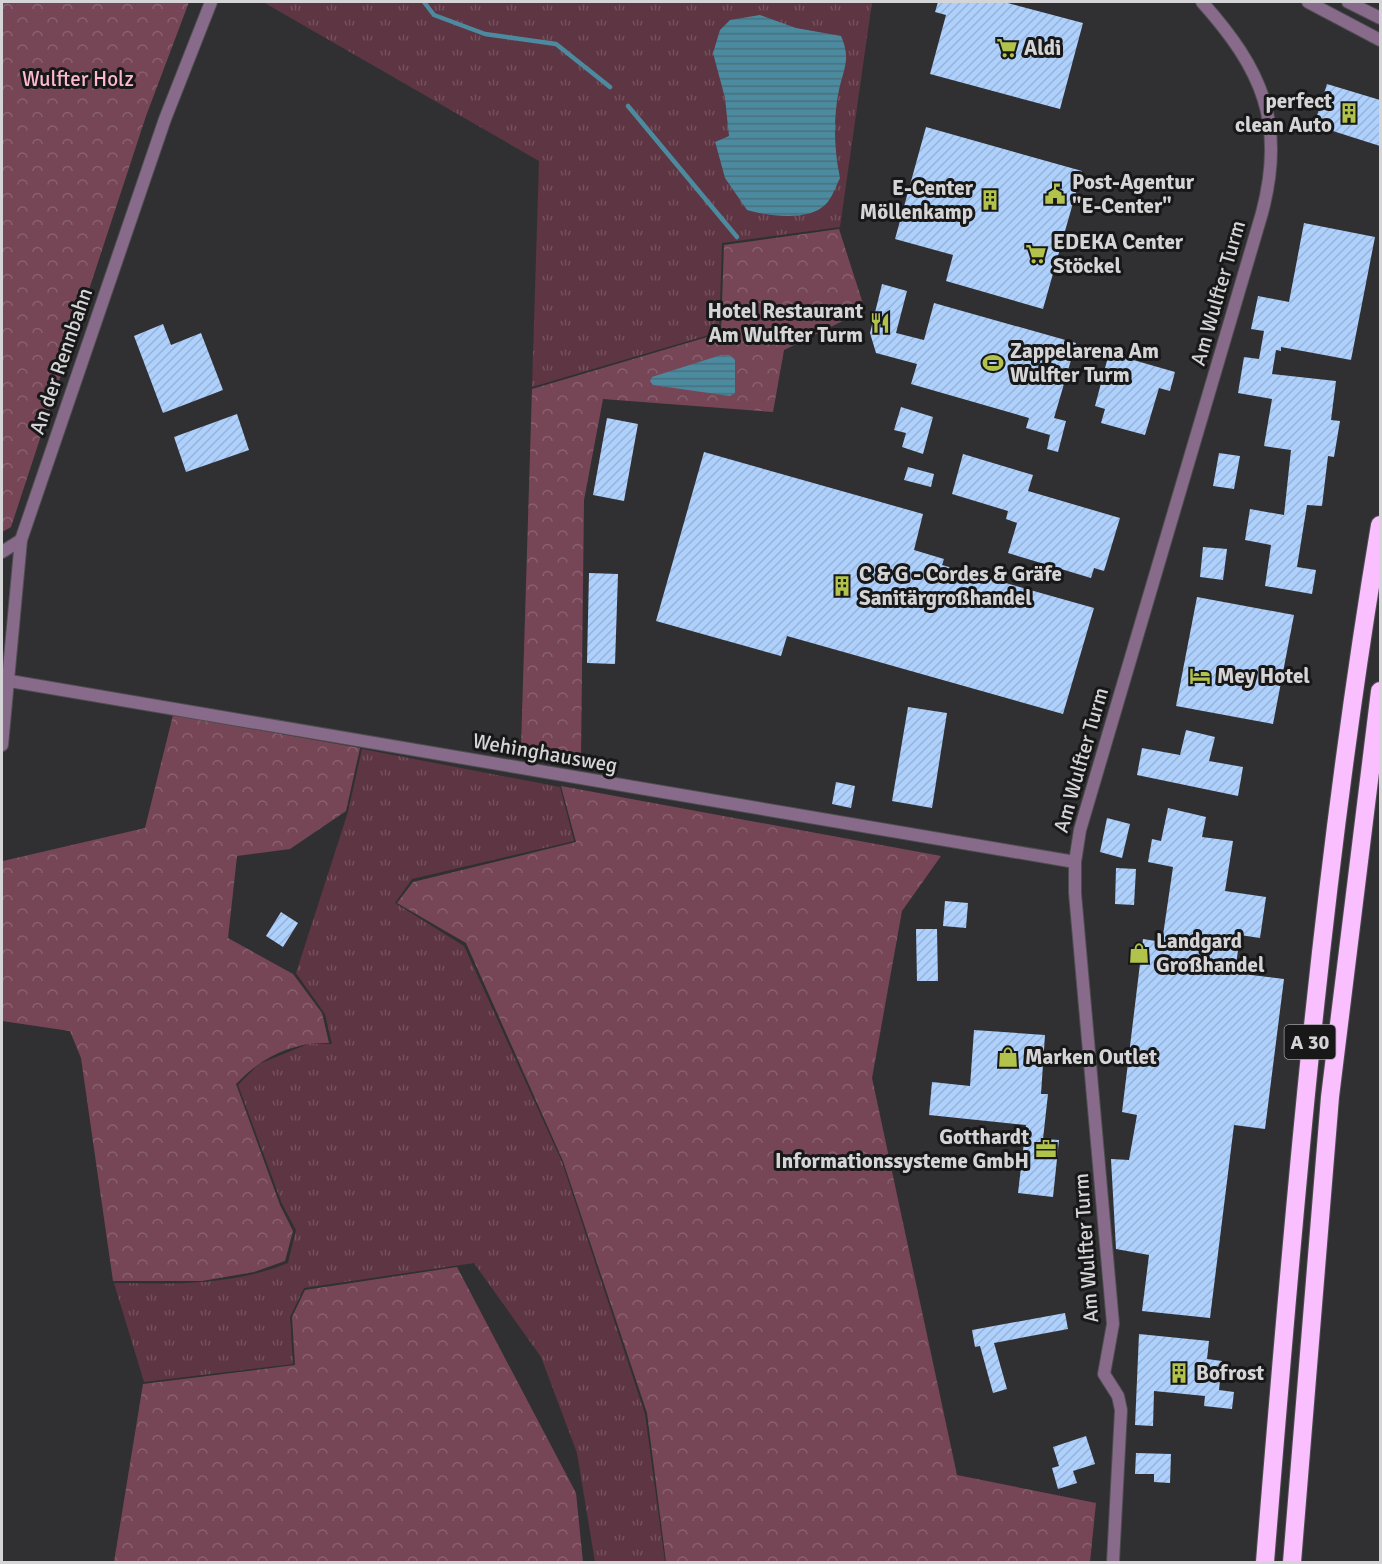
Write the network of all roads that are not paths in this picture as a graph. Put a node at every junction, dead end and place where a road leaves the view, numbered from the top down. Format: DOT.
graph roads {
  1 [pos="211,2"];
  2 [pos="1202,2"];
  3 [pos="1308,2"];
  4 [pos="1348,2"];
  5 [pos="1380,18"];
  6 [pos="1380,40"];
  7 [pos="1380,525"];
  8 [pos="21,540"];
  9 [pos="2,552"];
  10 [pos="6,681"];
  11 [pos="1380,691"];
  12 [pos="1380,727"];
  13 [pos="2,745"];
  14 [pos="1371,752"];
  15 [pos="1075,862"];
  16 [pos="1113,1563"];
  17 [pos="1264,1563"];
  18 [pos="1292,1563"];
  1 -- 8 [label="street, An der Rennbahn"];
  2 -- 15 [label="street, Am Wulfter Turm"];
  3 -- 6 [label="street"];
  4 -- 5 [label="street"];
  7 -- 17 [label="highway, A 30"];
  8 -- 9 [label="street"];
  8 -- 10 [label="street, An der Rennbahn"];
  10 -- 13 [label="street, An der Rennbahn"];
  10 -- 15 [label="street, Wehinghausweg"];
  11 -- 14 [label="highway, A 30"];
  12 -- 14 [label="highway"];
  14 -- 18 [label="highway, A 30"];
  15 -- 16 [label="street, Am Wulfter Turm"];
}
